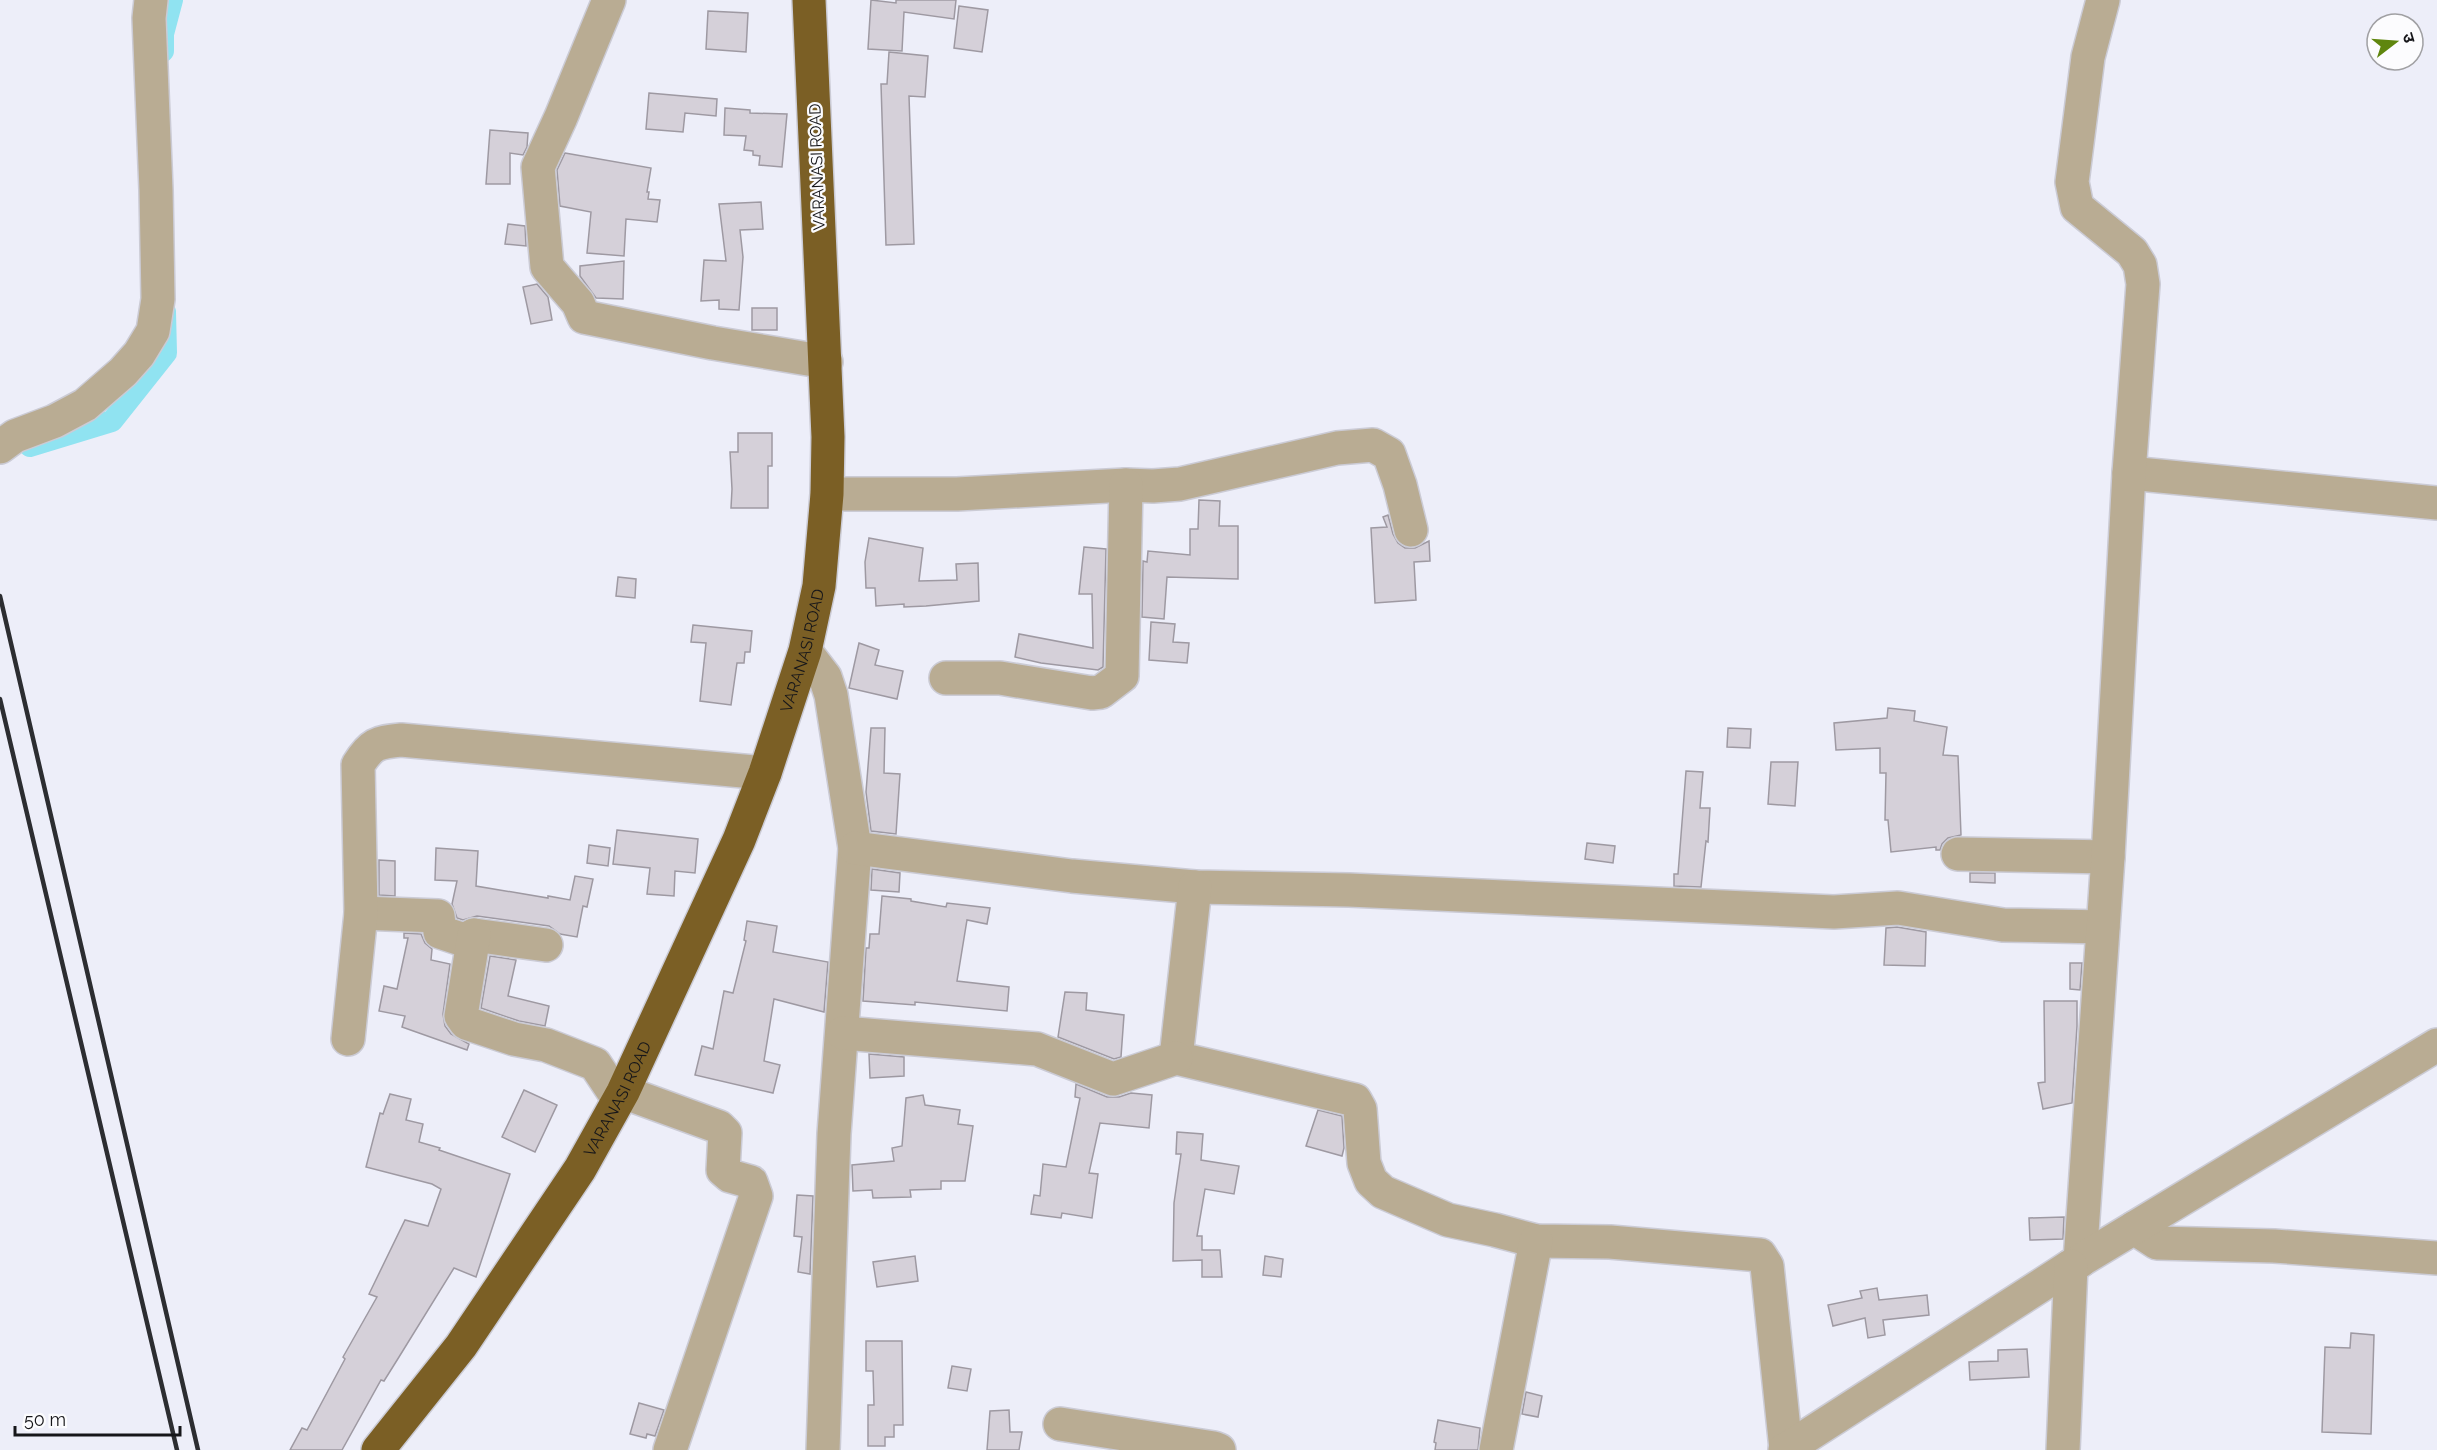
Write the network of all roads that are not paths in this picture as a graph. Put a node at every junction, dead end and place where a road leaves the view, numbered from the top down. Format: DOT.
graph roads {
  1 [pos="151,0"];
  2 [pos="609,0"];
  3 [pos="810,0"];
  4 [pos="2103,0"];
  5 [pos="826,362"];
  6 [pos="0,447"];
  7 [pos="2129,472"];
  8 [pos="1126,485"];
  9 [pos="827,494"];
  10 [pos="2437,503"];
  11 [pos="1411,530"];
  12 [pos="805,651"];
  13 [pos="946,678"];
  14 [pos="765,773"];
  15 [pos="855,848"];
  16 [pos="1958,854"];
  17 [pos="2108,857"];
  18 [pos="1195,887"];
  19 [pos="361,913"];
  20 [pos="2103,927"];
  21 [pos="474,935"];
  22 [pos="546,945"];
  23 [pos="843,1033"];
  24 [pos="348,1039"];
  25 [pos="2437,1045"];
  26 [pos="1176,1058"];
  27 [pos="621,1096"];
  28 [pos="2134,1228"];
  29 [pos="1536,1241"];
  30 [pos="2437,1258"];
  31 [pos="2075,1264"];
  32 [pos="1060,1424"];
  33 [pos="378,1450"];
  34 [pos="670,1450"];
  35 [pos="823,1450"];
  36 [pos="1218,1450"];
  37 [pos="1496,1450"];
  38 [pos="1786,1450"];
  39 [pos="2063,1450"];
  1 -- 6 [label="street"];
  2 -- 5 [label="street"];
  3 -- 5 [label="highway, VARANASI ROAD"];
  4 -- 7 [label="street"];
  5 -- 9 [label="highway, VARANASI ROAD"];
  7 -- 10 [label="street"];
  7 -- 17 [label="street"];
  8 -- 9 [label="street"];
  8 -- 11 [label="street"];
  8 -- 13 [label="street"];
  9 -- 12 [label="highway, VARANASI ROAD"];
  12 -- 14 [label="highway, VARANASI ROAD"];
  12 -- 15 [label="street"];
  14 -- 19 [label="street"];
  14 -- 27 [label="highway, VARANASI ROAD"];
  15 -- 18 [label="street"];
  15 -- 23 [label="street"];
  16 -- 17 [label="street"];
  17 -- 20 [label="street"];
  18 -- 20 [label="street"];
  18 -- 26 [label="street"];
  19 -- 21 [label="street"];
  19 -- 24 [label="street"];
  20 -- 31 [label="street"];
  21 -- 22 [label="street"];
  21 -- 27 [label="street"];
  23 -- 26 [label="street"];
  23 -- 35 [label="street"];
  25 -- 28 [label="street"];
  26 -- 29 [label="street"];
  27 -- 33 [label="highway, VARANASI ROAD"];
  27 -- 34 [label="street"];
  28 -- 30 [label="street"];
  28 -- 31 [label="street"];
  29 -- 37 [label="street"];
  29 -- 38 [label="street"];
  31 -- 38 [label="street"];
  31 -- 39 [label="street"];
  32 -- 36 [label="street"];
}
